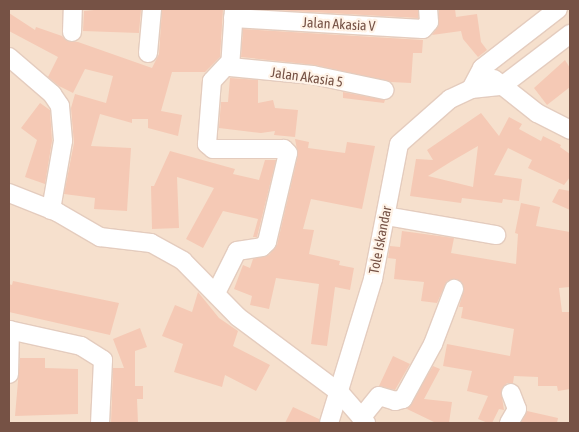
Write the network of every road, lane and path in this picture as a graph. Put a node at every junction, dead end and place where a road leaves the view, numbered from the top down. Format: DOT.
graph roads {
  1 [pos="74,9"];
  2 [pos="152,9"];
  3 [pos="428,9"];
  4 [pos="558,9"];
  5 [pos="234,13"];
  6 [pos="72,32"];
  7 [pos="570,34"];
  8 [pos="148,53"];
  9 [pos="9,57"];
  10 [pos="229,65"];
  11 [pos="482,68"];
  12 [pos="502,86"];
  13 [pos="471,89"];
  14 [pos="384,90"];
  15 [pos="570,130"];
  16 [pos="9,192"];
  17 [pos="51,210"];
  18 [pos="386,216"];
  19 [pos="496,236"];
  20 [pos="454,289"];
  21 [pos="216,293"];
  22 [pos="10,330"];
  23 [pos="9,374"];
  24 [pos="340,394"];
  25 [pos="511,394"];
  26 [pos="364,421"];
  27 [pos="100,423"];
  28 [pos="329,423"];
  29 [pos="509,423"];
  1 -- 6 [label="street"];
  2 -- 8 [label="street"];
  3 -- 5 [label="street, Jalan Akasia V"];
  4 -- 11 [label="street"];
  5 -- 10 [label="street"];
  7 -- 12 [label="street"];
  9 -- 17 [label="street"];
  10 -- 14 [label="street, Jalan Akasia 5"];
  10 -- 21 [label="street"];
  11 -- 12 [label="street"];
  11 -- 13 [label="street"];
  12 -- 13 [label="street, Tole Iskandar"];
  12 -- 15 [label="street"];
  13 -- 18 [label="street, Tole Iskandar"];
  16 -- 17 [label="street"];
  17 -- 21 [label="street"];
  18 -- 19 [label="street"];
  18 -- 24 [label="street, Tole Iskandar"];
  20 -- 26 [label="street"];
  21 -- 24 [label="street"];
  22 -- 23 [label="street"];
  22 -- 27 [label="street"];
  24 -- 26 [label="street"];
  24 -- 28 [label="street, Tole Iskandar"];
  25 -- 29 [label="street"];
}
